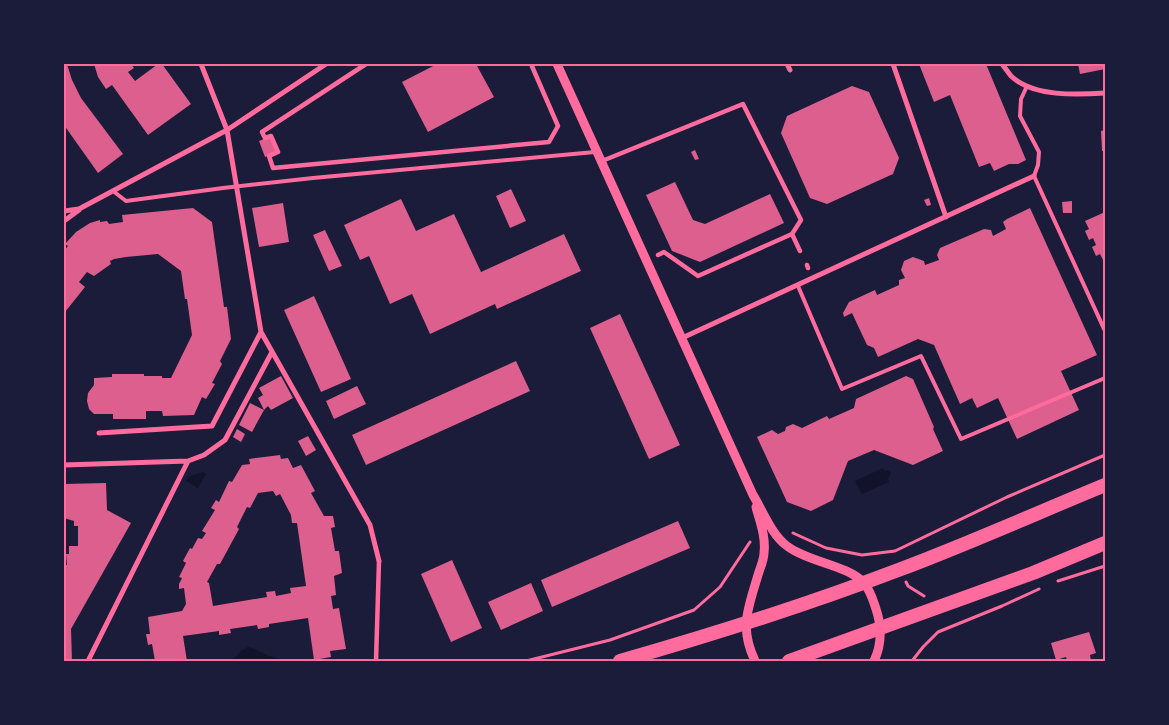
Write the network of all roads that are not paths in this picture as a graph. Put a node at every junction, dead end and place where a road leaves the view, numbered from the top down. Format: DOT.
graph roads {
  1 [pos="201,64"];
  2 [pos="326,64"];
  3 [pos="366,64"];
  4 [pos="531,64"];
  5 [pos="557,64"];
  6 [pos="787,64"];
  7 [pos="893,64"];
  8 [pos="1002,64"];
  9 [pos="790,70"];
  10 [pos="1027,86"];
  11 [pos="1105,93"];
  12 [pos="227,130"];
  13 [pos="598,151"];
  14 [pos="602,161"];
  15 [pos="1034,176"];
  16 [pos="236,187"];
  17 [pos="113,191"];
  18 [pos="79,209"];
  19 [pos="64,211"];
  20 [pos="946,217"];
  21 [pos="64,221"];
  22 [pos="792,234"];
  23 [pos="800,251"];
  24 [pos="658,255"];
  25 [pos="798,286"];
  26 [pos="1105,331"];
  27 [pos="261,332"];
  28 [pos="682,338"];
  29 [pos="272,352"];
  30 [pos="1105,378"];
  31 [pos="99,433"];
  32 [pos="188,461"];
  33 [pos="64,465"];
  34 [pos="1105,485"];
  35 [pos="753,495"];
  36 [pos="1105,543"];
  37 [pos="379,561"];
  38 [pos="864,583"];
  39 [pos="745,624"];
  40 [pos="881,629"];
  41 [pos="88,661"];
  42 [pos="376,661"];
  43 [pos="620,661"];
  44 [pos="755,661"];
  45 [pos="789,661"];
  46 [pos="874,661"];
  1 -- 12 [label="street"];
  2 -- 12 [label="street"];
  3 -- 4 [label="street"];
  5 -- 13 [label="street"];
  6 -- 9 [label="street"];
  7 -- 20 [label="street"];
  8 -- 10 [label="street"];
  10 -- 11 [label="street"];
  10 -- 15 [label="lane"];
  12 -- 16 [label="street"];
  12 -- 17 [label="street"];
  13 -- 14 [label="street"];
  13 -- 16 [label="lane"];
  14 -- 22 [label="street"];
  14 -- 28 [label="street"];
  15 -- 20 [label="street"];
  15 -- 26 [label="lane"];
  16 -- 17 [label="lane"];
  16 -- 27 [label="street"];
  17 -- 18 [label="street"];
  18 -- 19 [label="street"];
  18 -- 21 [label="street"];
  20 -- 25 [label="street"];
  22 -- 23 [label="street"];
  22 -- 24 [label="street"];
  25 -- 28 [label="street"];
  25 -- 30 [label="lane"];
  27 -- 29 [label="street"];
  27 -- 31 [label="street"];
  28 -- 35 [label="street"];
  29 -- 32 [label="street"];
  29 -- 37 [label="street"];
  32 -- 33 [label="street"];
  32 -- 41 [label="street"];
  34 -- 38 [label="highway"];
  35 -- 38 [label="street"];
  35 -- 39 [label="street"];
  36 -- 40 [label="highway"];
  37 -- 42 [label="street"];
  38 -- 39 [label="highway"];
  38 -- 40 [label="street"];
  39 -- 43 [label="highway"];
  39 -- 44 [label="street"];
  40 -- 45 [label="highway"];
  40 -- 46 [label="street"];
}
